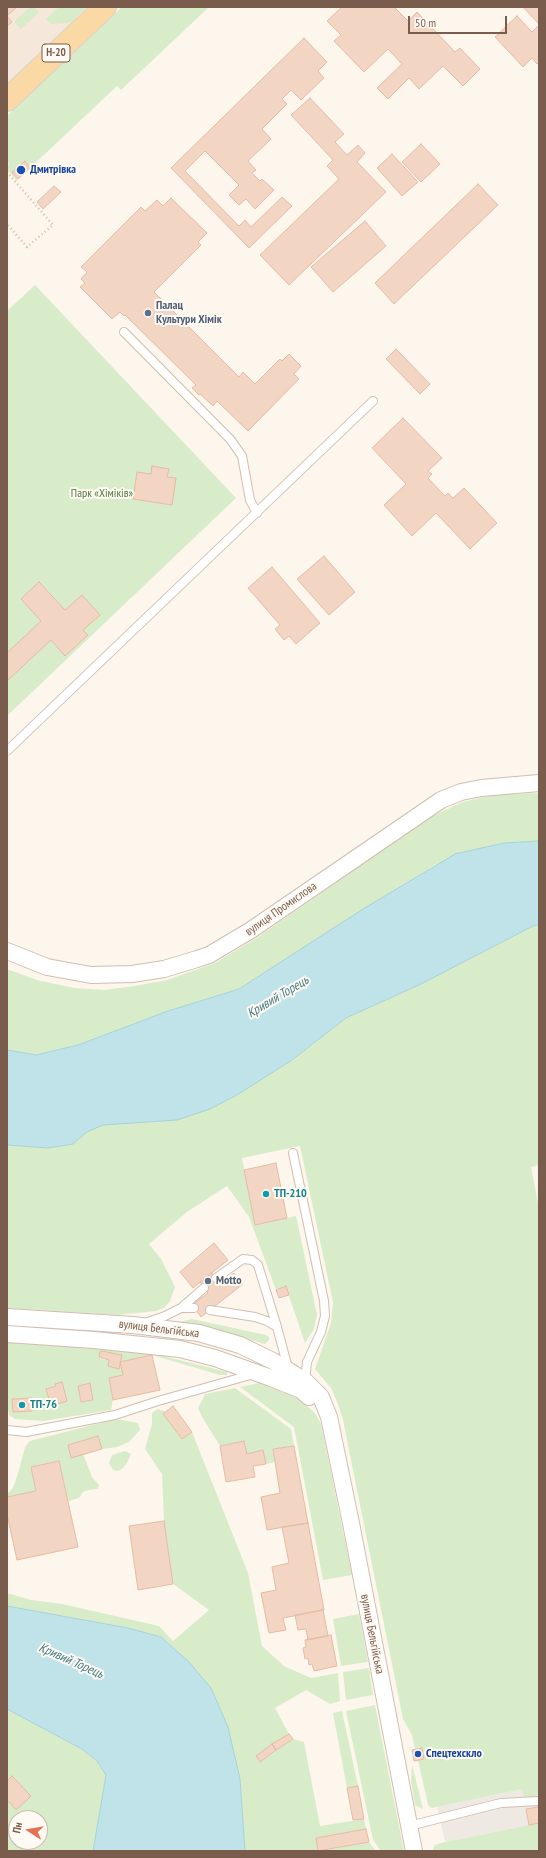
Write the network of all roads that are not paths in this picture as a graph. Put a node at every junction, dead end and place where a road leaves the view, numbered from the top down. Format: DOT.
graph roads {
  1 [pos="105,7"];
  2 [pos="7,100"];
  3 [pos="124,332"];
  4 [pos="373,401"];
  5 [pos="257,513"];
  6 [pos="7,751"];
  7 [pos="539,783"];
  8 [pos="7,952"];
  9 [pos="293,1153"];
  10 [pos="216,1278"];
  11 [pos="204,1288"];
  12 [pos="181,1308"];
  13 [pos="194,1308"];
  14 [pos="210,1310"];
  15 [pos="7,1317"];
  16 [pos="134,1325"];
  17 [pos="276,1327"];
  18 [pos="7,1334"];
  19 [pos="288,1371"];
  20 [pos="257,1374"];
  21 [pos="304,1381"];
  22 [pos="329,1417"];
  23 [pos="7,1430"];
  24 [pos="539,1801"];
  25 [pos="409,1826"];
  26 [pos="414,1851"];
  1 -- 2 [label="main road, Н-20"];
  3 -- 5 [label="lane"];
  4 -- 5 [label="lane"];
  5 -- 6 [label="lane"];
  7 -- 8 [label="street, вулиця Промислова"];
  9 -- 21 [label="lane"];
  10 -- 17 [label="lane"];
  11 -- 12 [label="lane"];
  12 -- 13 [label="lane"];
  12 -- 16 [label="lane"];
  14 -- 17 [label="lane"];
  15 -- 16 [label="street, вулиця Бельгійська"];
  16 -- 19 [label="street, вулиця Бельгійська"];
  17 -- 19 [label="lane"];
  18 -- 20 [label="street, вулиця Бельгійська"];
  19 -- 21 [label="street, вулиця Бельгійська"];
  20 -- 22 [label="street, вулиця Бельгійська"];
  20 -- 23 [label="lane"];
  21 -- 22 [label="street, вулиця Бельгійська"];
  22 -- 25 [label="street, вулиця Бельгійська"];
  24 -- 25 [label="lane"];
  25 -- 26 [label="street, вулиця Бельгійська"];
}
